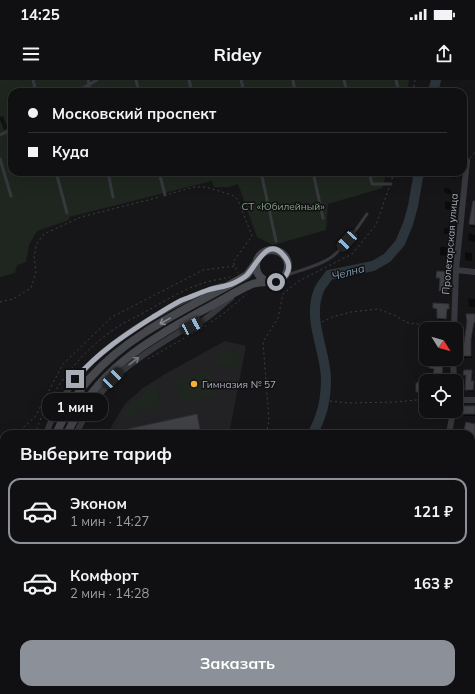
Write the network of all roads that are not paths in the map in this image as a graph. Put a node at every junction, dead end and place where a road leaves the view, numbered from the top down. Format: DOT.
graph roads {
  1 [pos="88,80"];
  2 [pos="97,80"];
  3 [pos="89,84"];
  4 [pos="82,88"];
  5 [pos="90,88"];
  6 [pos="0,159"];
  7 [pos="468,161"];
  8 [pos="467,170"];
  9 [pos="57,176"];
  10 [pos="109,176"];
  11 [pos="160,176"];
  12 [pos="263,176"];
  13 [pos="314,176"];
  14 [pos="369,176"];
  15 [pos="466,176"];
  16 [pos="390,184"];
  17 [pos="165,195"];
  18 [pos="11,196"];
  19 [pos="113,197"];
  20 [pos="67,213"];
  21 [pos="367,214"];
  22 [pos="323,218"];
  23 [pos="276,241"];
  24 [pos="256,263"];
  25 [pos="456,270"];
  26 [pos="475,272"];
  27 [pos="287,275"];
  28 [pos="268,282"];
  29 [pos="233,284"];
  30 [pos="237,292"];
  31 [pos="454,322"];
  32 [pos="463,400"];
  33 [pos="475,400"];
  34 [pos="452,418"];
  35 [pos="48,430"];
  36 [pos="58,430"];
  37 [pos="69,430"];
  38 [pos="78,430"];
  39 [pos="450,430"];
  1 -- 3 [label="lane"];
  2 -- 3 [label="lane"];
  3 -- 4 [label="lane"];
  3 -- 5 [label="lane"];
  6 -- 18 [label="lane"];
  7 -- 8 [label="street, Пролетарская улица"];
  9 -- 20 [label="lane"];
  10 -- 19 [label="lane"];
  11 -- 17 [label="lane"];
  12 -- 23 [label="lane"];
  13 -- 22 [label="lane"];
  14 -- 16 [label="lane"];
  15 -- 25 [label="street, Пролетарская улица"];
  21 -- 27 [label="lane"];
  24 -- 27 [label="main road"];
  24 -- 28 [label="main road"];
  24 -- 29 [label="main road"];
  25 -- 26 [label="street"];
  25 -- 31 [label="street, Пролетарская улица"];
  27 -- 28 [label="main road"];
  28 -- 30 [label="main road"];
  29 -- 35 [label="street"];
  29 -- 36 [label="main road, one-way"];
  30 -- 37 [label="main road"];
  38 -- 30 [label="street, one-way"];
  32 -- 33 [label="street"];
  34 -- 39 [label="street"];
}
